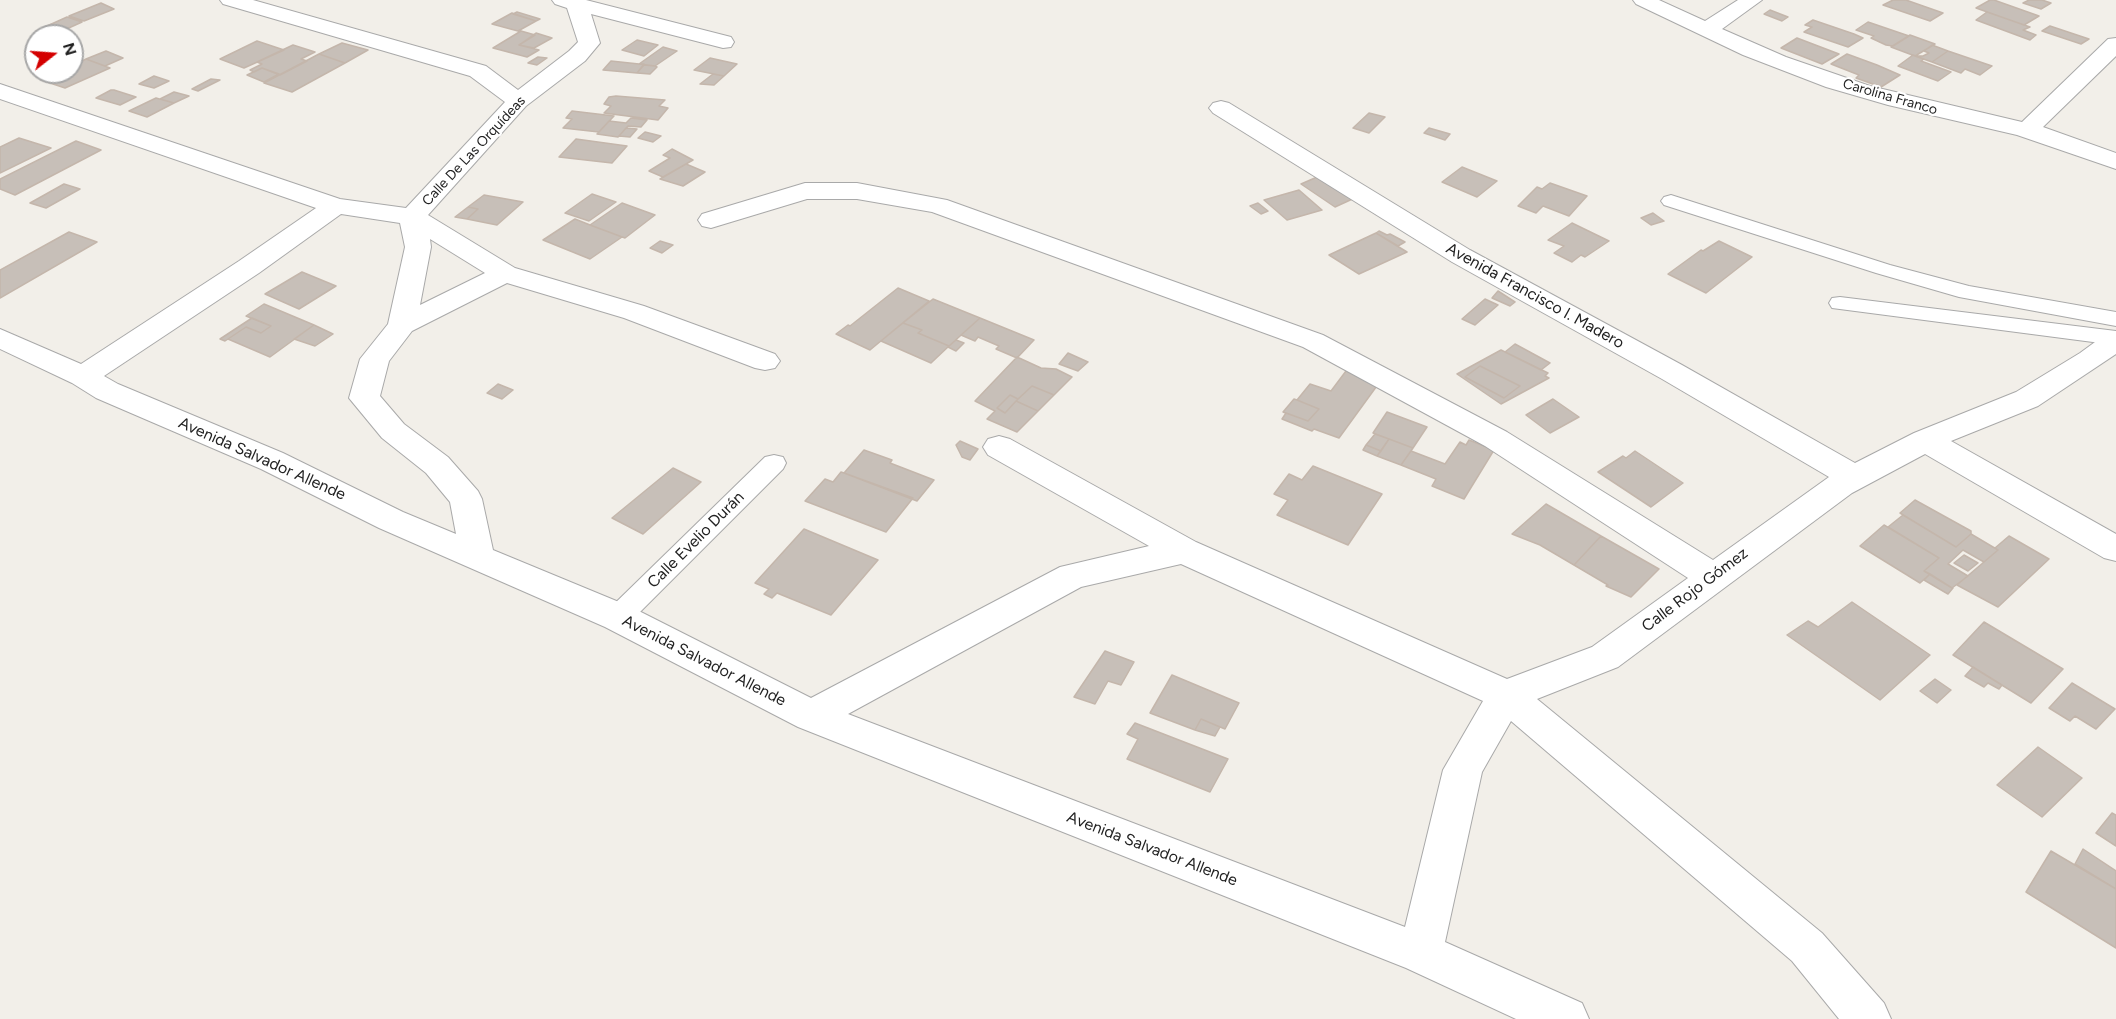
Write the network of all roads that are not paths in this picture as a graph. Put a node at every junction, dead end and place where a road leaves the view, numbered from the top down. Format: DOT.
graph roads {
  1 [pos="230,0"];
  2 [pos="1643,0"];
  3 [pos="1752,0"];
  4 [pos="568,2"];
  5 [pos="1706,30"];
  6 [pos="723,42"];
  7 [pos="2116,44"];
  8 [pos="5,96"];
  9 [pos="518,101"];
  10 [pos="1221,108"];
  11 [pos="2026,131"];
  12 [pos="2116,162"];
  13 [pos="1671,201"];
  14 [pos="336,206"];
  15 [pos="412,217"];
  16 [pos="711,220"];
  17 [pos="505,274"];
  18 [pos="1840,303"];
  19 [pos="2116,318"];
  20 [pos="402,325"];
  21 [pos="0,338"];
  22 [pos="2116,339"];
  23 [pos="765,361"];
  24 [pos="83,376"];
  25 [pos="1925,440"];
  26 [pos="999,447"];
  27 [pos="774,463"];
  28 [pos="1854,477"];
  29 [pos="2116,549"];
  30 [pos="1184,551"];
  31 [pos="478,558"];
  32 [pos="1713,577"];
  33 [pos="618,617"];
  34 [pos="1506,695"];
  35 [pos="811,716"];
  36 [pos="1421,953"];
  37 [pos="1566,1019"];
  38 [pos="1868,1019"];
  1 -- 9 [label="street"];
  2 -- 5 [label="street, Carolina Franco"];
  3 -- 5 [label="street"];
  4 -- 6 [label="street, Calle De Las Orquídeas"];
  4 -- 9 [label="street, Calle De Las Orquídeas"];
  5 -- 11 [label="street, Carolina Franco"];
  7 -- 11 [label="street"];
  8 -- 14 [label="street"];
  9 -- 15 [label="street, Calle De Las Orquídeas"];
  10 -- 28 [label="street, Avenida Francisco I. Madero"];
  11 -- 12 [label="street, Carolina Franco"];
  13 -- 19 [label="lane"];
  14 -- 15 [label="street"];
  14 -- 24 [label="street"];
  15 -- 17 [label="street"];
  15 -- 20 [label="street"];
  16 -- 32 [label="street"];
  17 -- 20 [label="street"];
  17 -- 23 [label="street"];
  18 -- 22 [label="lane"];
  20 -- 31 [label="street"];
  21 -- 24 [label="street, Avenida Salvador Allende"];
  22 -- 25 [label="street, Calle Rojo Gómez"];
  24 -- 31 [label="street, Avenida Salvador Allende"];
  25 -- 28 [label="street, Calle Rojo Gómez"];
  25 -- 29 [label="street"];
  26 -- 30 [label="street"];
  27 -- 33 [label="lane, Calle Evelio Durán"];
  28 -- 32 [label="street, Calle Rojo Gómez"];
  30 -- 34 [label="street"];
  30 -- 35 [label="street"];
  31 -- 33 [label="street, Avenida Salvador Allende"];
  32 -- 34 [label="street, Calle Rojo Gómez"];
  33 -- 35 [label="street, Avenida Salvador Allende"];
  34 -- 36 [label="street"];
  34 -- 38 [label="street"];
  35 -- 36 [label="street, Avenida Salvador Allende"];
  36 -- 37 [label="street, Avenida Salvador Allende"];
}
